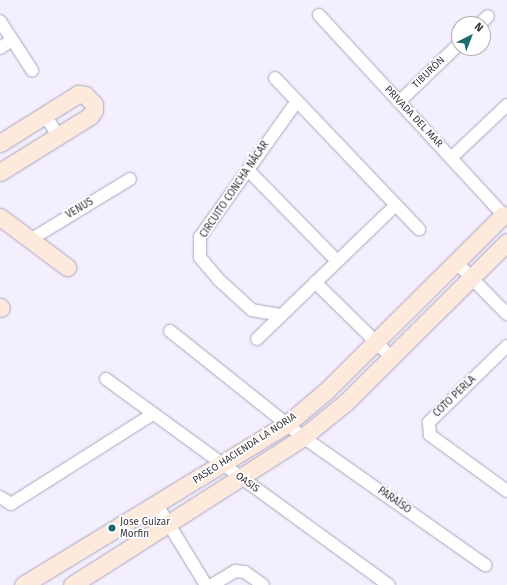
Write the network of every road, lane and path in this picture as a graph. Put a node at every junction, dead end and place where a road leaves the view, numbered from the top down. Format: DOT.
graph roads {
  1 [pos="319,16"];
  2 [pos="0,21"];
  3 [pos="12,40"];
  4 [pos="0,48"];
  5 [pos="451,52"];
  6 [pos="32,70"];
  7 [pos="275,78"];
  8 [pos="297,101"];
  9 [pos="399,102"];
  10 [pos="507,105"];
  11 [pos="45,115"];
  12 [pos="58,136"];
  13 [pos="0,143"];
  14 [pos="451,158"];
  15 [pos="248,170"];
  16 [pos="0,172"];
  17 [pos="130,179"];
  18 [pos="396,205"];
  19 [pos="506,215"];
  20 [pos="0,217"];
  21 [pos="419,229"];
  22 [pos="30,240"];
  23 [pos="507,242"];
  24 [pos="337,261"];
  25 [pos="456,262"];
  26 [pos="67,267"];
  27 [pos="471,278"];
  28 [pos="315,282"];
  29 [pos="507,314"];
  30 [pos="280,315"];
  31 [pos="170,331"];
  32 [pos="257,339"];
  33 [pos="375,343"];
  34 [pos="507,346"];
  35 [pos="391,357"];
  36 [pos="106,379"];
  37 [pos="153,414"];
  38 [pos="288,424"];
  39 [pos="304,437"];
  40 [pos="221,465"];
  41 [pos="238,477"];
  42 [pos="507,491"];
  43 [pos="0,497"];
  44 [pos="157,505"];
  45 [pos="168,523"];
  46 [pos="485,565"];
  47 [pos="23,585"];
  48 [pos="72,585"];
  49 [pos="206,585"];
  50 [pos="212,585"];
  51 [pos="263,585"];
  52 [pos="389,585"];
  1 -- 9 [label="street, PRIVADA DEL MAR"];
  2 -- 3 [label="street"];
  3 -- 4 [label="street"];
  3 -- 6 [label="street"];
  5 -- 9 [label="street, TIBURÓN"];
  7 -- 8 [label="street"];
  8 -- 15 [label="street, CIRCUITO CONCHA NÁCAR"];
  8 -- 18 [label="street"];
  9 -- 14 [label="street, PRIVADA DEL MAR"];
  10 -- 14 [label="street"];
  11 -- 12 [label="street"];
  11 -- 12 [label="street"];
  11 -- 13 [label="street"];
  12 -- 16 [label="street"];
  14 -- 19 [label="street, PRIVADA DEL MAR"];
  15 -- 24 [label="street"];
  15 -- 30 [label="street, CIRCUITO CONCHA NÁCAR"];
  17 -- 22 [label="street, VENUS"];
  18 -- 21 [label="street"];
  18 -- 24 [label="street"];
  19 -- 25 [label="street, PASEO HACIENDA LA NORIA"];
  20 -- 22 [label="street"];
  22 -- 26 [label="street"];
  23 -- 27 [label="street, PASEO HACIENDA LA NORIA"];
  24 -- 28 [label="street"];
  25 -- 27 [label="street"];
  25 -- 33 [label="street, PASEO HACIENDA LA NORIA"];
  27 -- 29 [label="street"];
  27 -- 35 [label="street, PASEO HACIENDA LA NORIA"];
  28 -- 30 [label="street"];
  28 -- 33 [label="street"];
  30 -- 32 [label="street"];
  31 -- 38 [label="street"];
  33 -- 35 [label="street"];
  33 -- 38 [label="street, PASEO HACIENDA LA NORIA"];
  34 -- 42 [label="street, COTO PERLA"];
  35 -- 39 [label="street, PASEO HACIENDA LA NORIA"];
  36 -- 37 [label="street, OASIS"];
  37 -- 40 [label="street, OASIS"];
  37 -- 43 [label="street"];
  38 -- 39 [label="street, PARAÍSO"];
  38 -- 40 [label="street, PASEO HACIENDA LA NORIA"];
  39 -- 41 [label="street, PASEO HACIENDA LA NORIA"];
  39 -- 46 [label="street, PARAÍSO"];
  40 -- 41 [label="street, OASIS"];
  40 -- 44 [label="street, PASEO HACIENDA LA NORIA"];
  41 -- 45 [label="street, PASEO HACIENDA LA NORIA"];
  41 -- 52 [label="street, OASIS"];
  44 -- 45 [label="street"];
  44 -- 47 [label="street, PASEO HACIENDA LA NORIA"];
  45 -- 48 [label="street, PASEO HACIENDA LA NORIA"];
  45 -- 49 [label="street"];
  50 -- 51 [label="street"];
}
